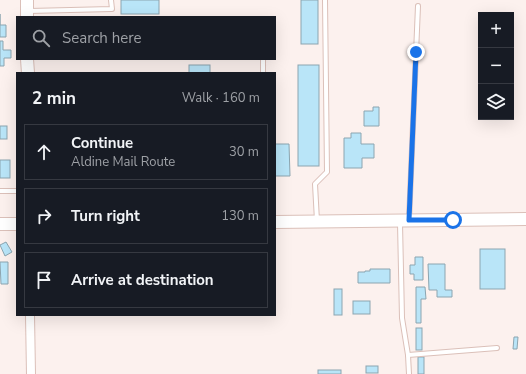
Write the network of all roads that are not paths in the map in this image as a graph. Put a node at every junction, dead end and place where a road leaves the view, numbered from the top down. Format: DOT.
graph roads {
  1 [pos="111,0"];
  2 [pos="325,0"];
  3 [pos="418,6"];
  4 [pos="27,9"];
  5 [pos="28,60"];
  6 [pos="263,60"];
  7 [pos="28,72"];
  8 [pos="263,72"];
  9 [pos="0,191"];
  10 [pos="16,191"];
  11 [pos="526,219"];
  12 [pos="405,220"];
  13 [pos="318,221"];
  14 [pos="276,222"];
  15 [pos="0,224"];
  16 [pos="16,224"];
  17 [pos="30,316"];
  18 [pos="497,348"];
  19 [pos="408,355"];
  20 [pos="31,374"];
  21 [pos="409,374"];
  1 -- 4 [label="lane"];
  2 -- 13 [label="lane"];
  3 -- 12 [label="lane"];
  5 -- 7 [label="main road"];
  6 -- 8 [label="lane"];
  9 -- 10 [label="lane"];
  11 -- 12 [label="main road"];
  12 -- 13 [label="main road"];
  12 -- 19 [label="lane"];
  13 -- 14 [label="main road"];
  15 -- 16 [label="main road"];
  17 -- 20 [label="street"];
  18 -- 19 [label="lane"];
  19 -- 21 [label="lane"];
}
